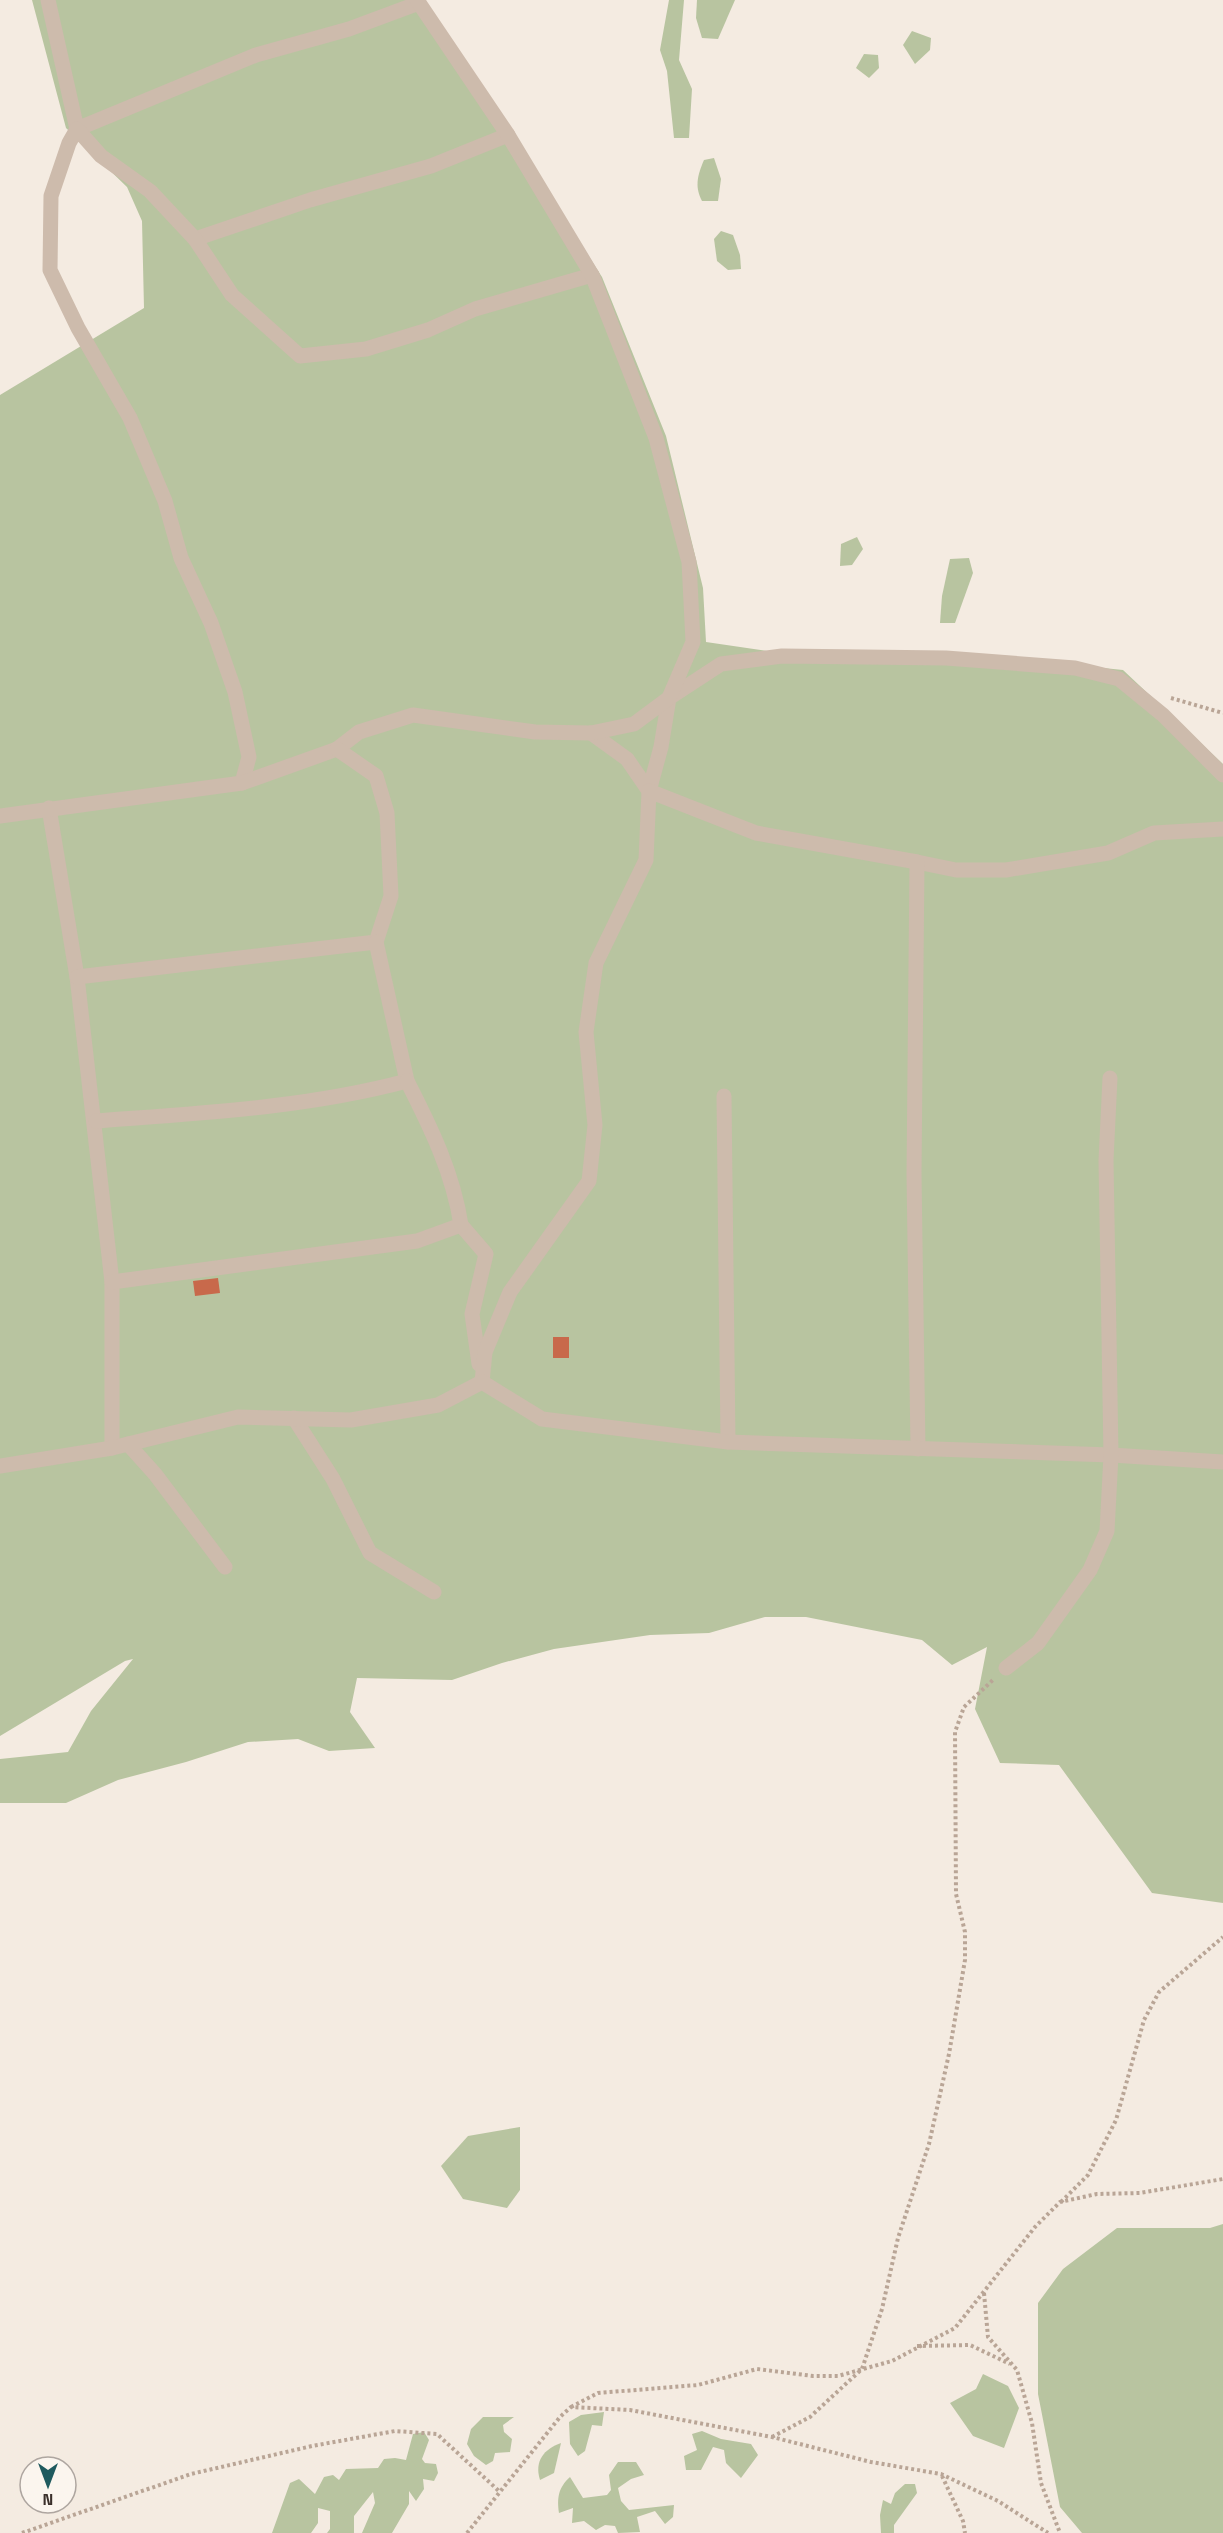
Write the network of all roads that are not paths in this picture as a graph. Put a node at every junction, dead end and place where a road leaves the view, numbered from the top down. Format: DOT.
graph roads {
  1 [pos="48,0"];
  2 [pos="418,2"];
  3 [pos="77,129"];
  4 [pos="508,135"];
  5 [pos="195,239"];
  6 [pos="592,275"];
  7 [pos="669,698"];
  8 [pos="591,733"];
  9 [pos="337,749"];
  10 [pos="1223,775"];
  11 [pos="242,783"];
  12 [pos="649,790"];
  13 [pos="49,808"];
  14 [pos="0,816"];
  15 [pos="1223,829"];
  16 [pos="917,862"];
  17 [pos="376,942"];
  18 [pos="77,977"];
  19 [pos="1110,1078"];
  20 [pos="407,1081"];
  21 [pos="724,1096"];
  22 [pos="96,1120"];
  23 [pos="461,1225"];
  24 [pos="112,1282"];
  25 [pos="482,1382"];
  26 [pos="294,1418"];
  27 [pos="728,1442"];
  28 [pos="128,1444"];
  29 [pos="112,1448"];
  30 [pos="918,1449"];
  31 [pos="1111,1455"];
  32 [pos="1223,1462"];
  33 [pos="0,1466"];
  34 [pos="225,1567"];
  35 [pos="434,1592"];
  36 [pos="1006,1668"];
  1 -- 3 [label="lane"];
  2 -- 3 [label="lane"];
  2 -- 4 [label="lane"];
  3 -- 5 [label="lane"];
  3 -- 11 [label="lane"];
  4 -- 5 [label="lane"];
  4 -- 6 [label="lane"];
  5 -- 6 [label="lane"];
  6 -- 7 [label="lane"];
  7 -- 8 [label="lane"];
  7 -- 10 [label="lane"];
  7 -- 12 [label="lane"];
  8 -- 9 [label="lane"];
  8 -- 12 [label="lane"];
  9 -- 11 [label="lane"];
  9 -- 17 [label="lane"];
  11 -- 13 [label="lane"];
  12 -- 16 [label="lane"];
  12 -- 25 [label="lane"];
  13 -- 14 [label="lane"];
  13 -- 18 [label="lane"];
  15 -- 16 [label="lane"];
  16 -- 30 [label="lane"];
  17 -- 18 [label="lane"];
  17 -- 20 [label="lane"];
  18 -- 22 [label="lane"];
  19 -- 31 [label="lane"];
  20 -- 22 [label="lane"];
  20 -- 23 [label="lane"];
  21 -- 27 [label="lane"];
  22 -- 24 [label="lane"];
  23 -- 24 [label="lane"];
  23 -- 25 [label="lane"];
  24 -- 29 [label="lane"];
  25 -- 26 [label="lane"];
  25 -- 27 [label="lane"];
  26 -- 28 [label="lane"];
  26 -- 35 [label="lane"];
  27 -- 30 [label="lane"];
  28 -- 29 [label="lane"];
  28 -- 34 [label="lane"];
  29 -- 33 [label="lane"];
  30 -- 31 [label="lane"];
  31 -- 32 [label="lane"];
  31 -- 36 [label="lane"];
}
